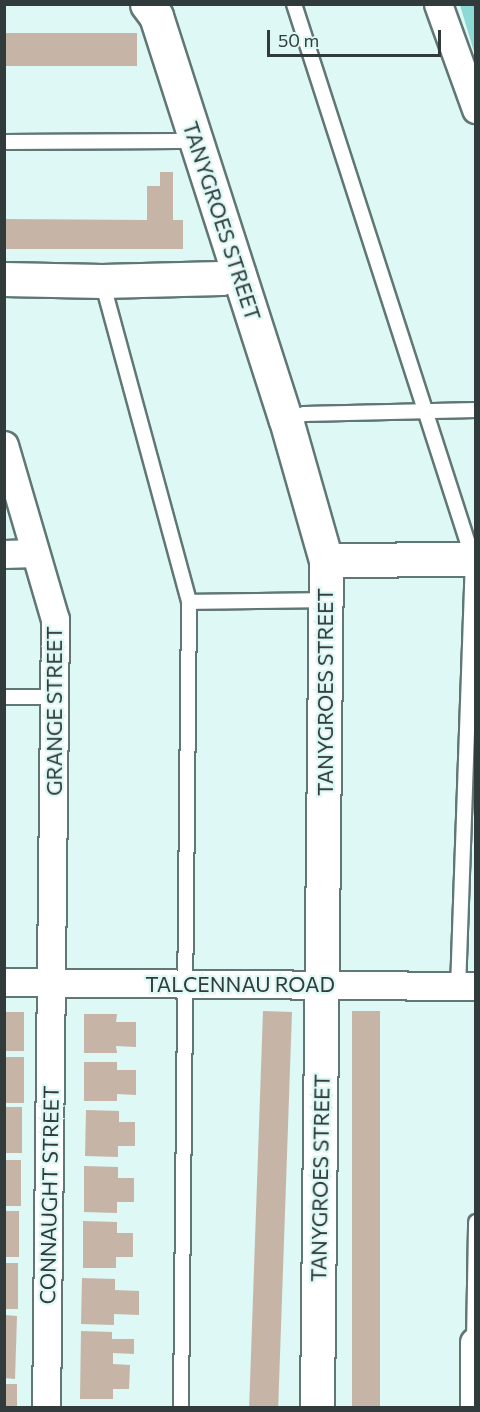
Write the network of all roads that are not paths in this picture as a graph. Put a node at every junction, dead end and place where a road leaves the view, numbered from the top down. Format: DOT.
graph roads {
  1 [pos="147,4"];
  2 [pos="294,4"];
  3 [pos="438,4"];
  4 [pos="476,109"];
  5 [pos="195,137"];
  6 [pos="4,142"];
  7 [pos="238,274"];
  8 [pos="4,279"];
  9 [pos="102,281"];
  10 [pos="476,410"];
  11 [pos="424,412"];
  12 [pos="286,420"];
  13 [pos="4,446"];
  14 [pos="35,553"];
  15 [pos="4,554"];
  16 [pos="474,559"];
  17 [pos="326,560"];
  18 [pos="326,600"];
  19 [pos="189,602"];
  20 [pos="4,697"];
  21 [pos="54,697"];
  22 [pos="4,982"];
  23 [pos="52,983"];
  24 [pos="183,983"];
  25 [pos="322,984"];
  26 [pos="467,986"];
  27 [pos="476,1222"];
  28 [pos="474,1342"];
  29 [pos="46,1407"];
  30 [pos="181,1407"];
  31 [pos="317,1407"];
  32 [pos="474,1407"];
  1 -- 5 [label="street, TANYGROES STREET"];
  2 -- 11 [label="lane"];
  3 -- 4 [label="street"];
  5 -- 6 [label="lane"];
  5 -- 7 [label="street, TANYGROES STREET"];
  7 -- 9 [label="street"];
  7 -- 12 [label="street, TANYGROES STREET"];
  8 -- 9 [label="street"];
  9 -- 19 [label="lane"];
  10 -- 11 [label="lane"];
  11 -- 12 [label="lane"];
  11 -- 16 [label="lane"];
  12 -- 17 [label="street, TANYGROES STREET"];
  13 -- 14 [label="street, GRANGE STREET"];
  14 -- 15 [label="street"];
  14 -- 21 [label="street, GRANGE STREET"];
  16 -- 17 [label="street"];
  16 -- 26 [label="lane"];
  17 -- 18 [label="street, TANYGROES STREET"];
  18 -- 19 [label="lane"];
  18 -- 25 [label="street, TANYGROES STREET"];
  19 -- 24 [label="lane"];
  20 -- 21 [label="lane"];
  21 -- 23 [label="street, GRANGE STREET"];
  22 -- 23 [label="street, TALCENNAU ROAD"];
  23 -- 24 [label="street, TALCENNAU ROAD"];
  23 -- 29 [label="street, CONNAUGHT STREET"];
  24 -- 25 [label="street, TALCENNAU ROAD"];
  24 -- 30 [label="lane"];
  25 -- 26 [label="street, TALCENNAU ROAD"];
  25 -- 31 [label="street, TANYGROES STREET"];
  27 -- 28 [label="lane"];
  28 -- 32 [label="street"];
}
